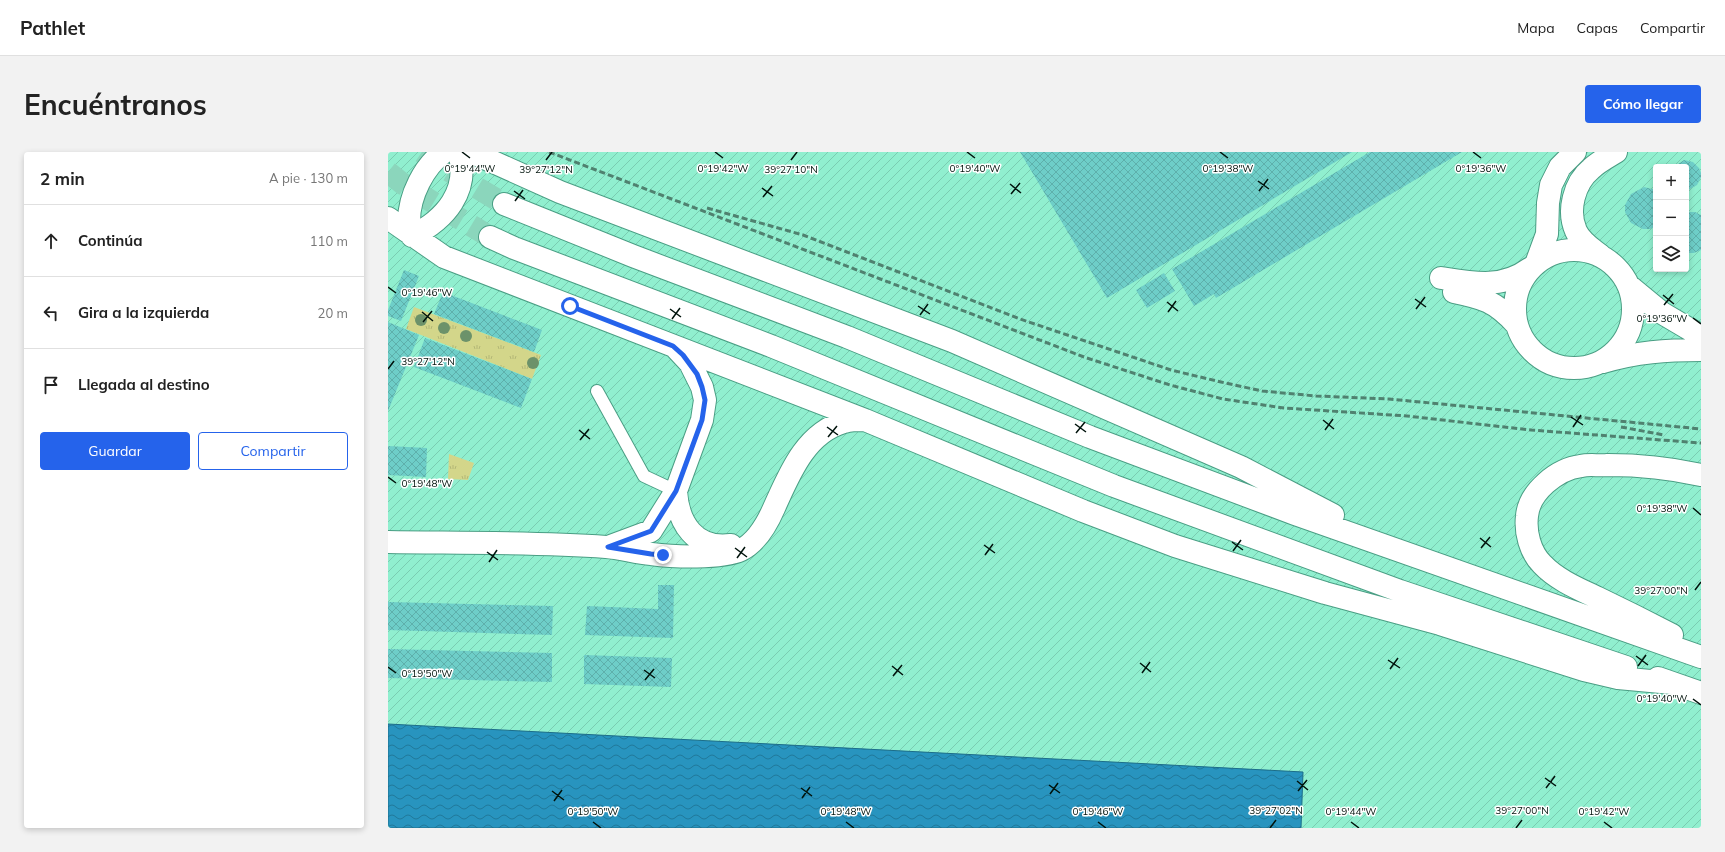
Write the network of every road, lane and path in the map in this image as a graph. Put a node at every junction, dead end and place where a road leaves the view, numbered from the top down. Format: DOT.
graph roads {
  1 [pos="444,152"];
  2 [pos="459,152"];
  3 [pos="471,152"];
  4 [pos="1575,152"];
  5 [pos="1616,152"];
  6 [pos="504,204"];
  7 [pos="388,218"];
  8 [pos="412,236"];
  9 [pos="490,237"];
  10 [pos="1602,256"];
  11 [pos="1533,267"];
  12 [pos="1628,285"];
  13 [pos="1516,324"];
  14 [pos="1701,336"];
  15 [pos="673,346"];
  16 [pos="1701,350"];
  17 [pos="1595,364"];
  18 [pos="597,391"];
  19 [pos="865,420"];
  20 [pos="1701,475"];
  21 [pos="676,491"];
  22 [pos="761,533"];
  23 [pos="388,542"];
  24 [pos="608,547"];
  25 [pos="1396,548"];
  26 [pos="1701,650"];
  27 [pos="1701,657"];
  28 [pos="1672,683"];
  29 [pos="1701,693"];
  1 -- 8 [label="street"];
  2 -- 8 [label="street"];
  3 -- 25 [label="street"];
  4 -- 11 [label="street"];
  5 -- 10 [label="street"];
  6 -- 25 [label="street"];
  7 -- 8 [label="street"];
  8 -- 15 [label="street"];
  9 -- 28 [label="street"];
  10 -- 11 [label="street"];
  10 -- 12 [label="street"];
  11 -- 13 [label="street"];
  11 -- 13 [label="street"];
  12 -- 14 [label="street"];
  12 -- 17 [label="street"];
  13 -- 17 [label="street"];
  15 -- 19 [label="street"];
  15 -- 21 [label="street"];
  16 -- 17 [label="street"];
  18 -- 21 [label="lane"];
  19 -- 22 [label="street"];
  19 -- 28 [label="street"];
  20 -- 26 [label="street"];
  21 -- 22 [label="street"];
  21 -- 24 [label="street"];
  22 -- 24 [label="street"];
  23 -- 24 [label="street"];
  25 -- 27 [label="street"];
  28 -- 29 [label="street"];
}
